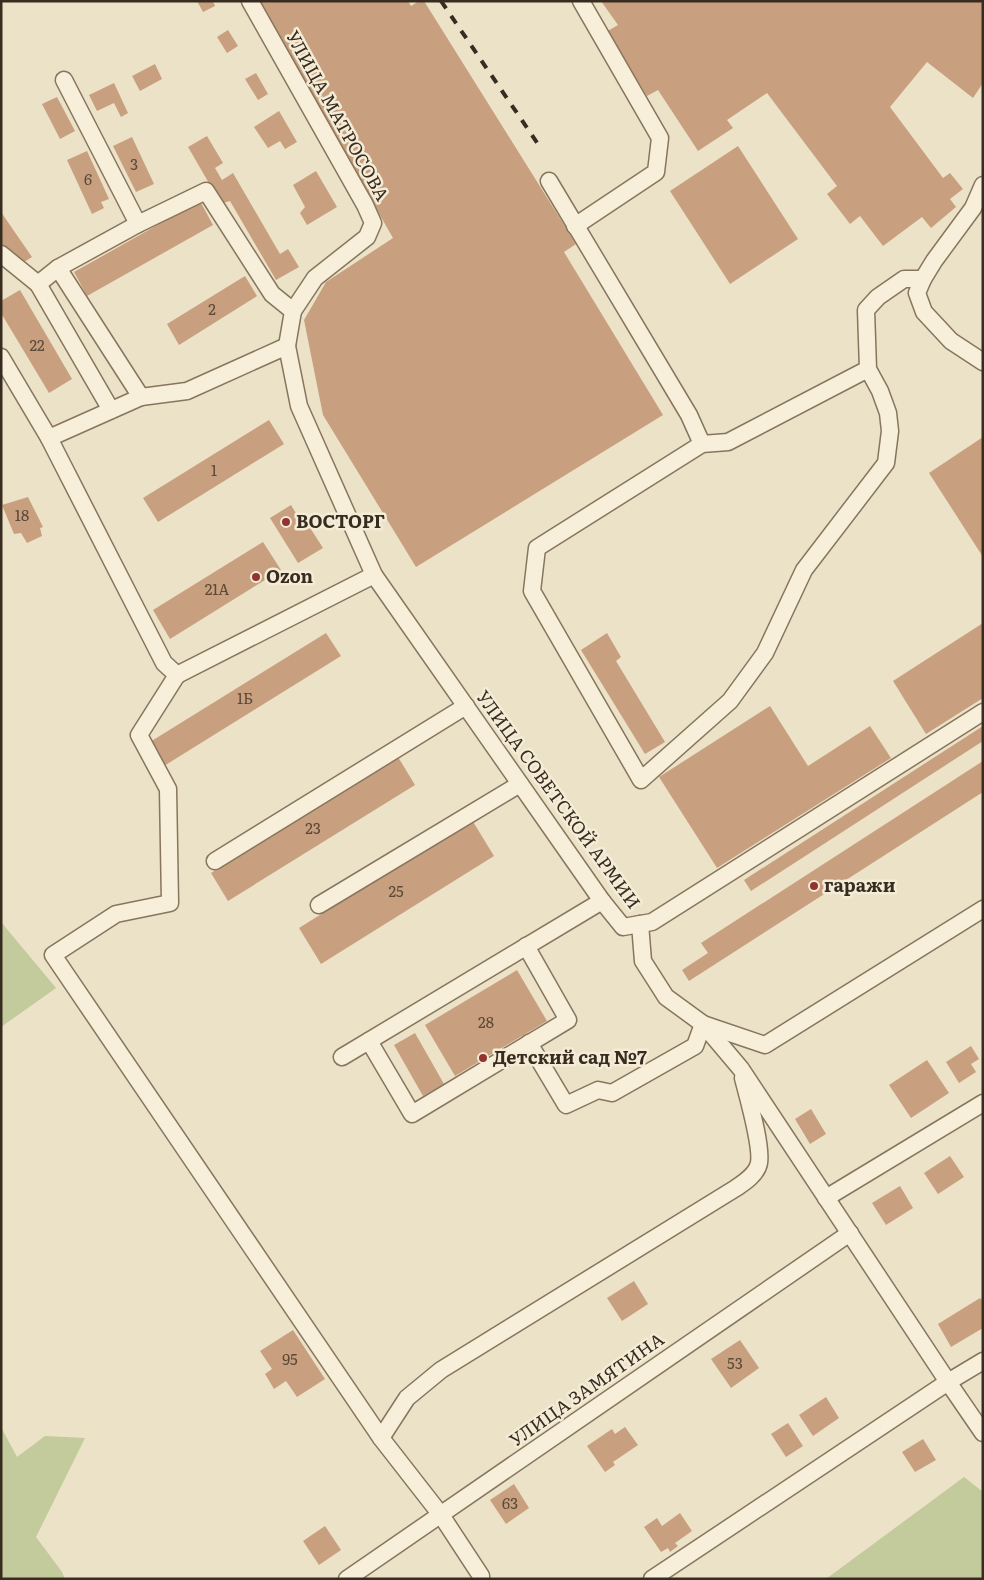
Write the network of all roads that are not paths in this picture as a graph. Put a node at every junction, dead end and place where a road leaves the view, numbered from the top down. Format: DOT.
graph roads {
  1 [pos="250,1"];
  2 [pos="581,1"];
  3 [pos="64,80"];
  4 [pos="549,181"];
  5 [pos="983,185"];
  6 [pos="138,224"];
  7 [pos="576,226"];
  8 [pos="1,254"];
  9 [pos="58,268"];
  10 [pos="923,279"];
  11 [pos="38,284"];
  12 [pos="293,311"];
  13 [pos="287,346"];
  14 [pos="1,357"];
  15 [pos="983,362"];
  16 [pos="868,369"];
  17 [pos="141,397"];
  18 [pos="111,410"];
  19 [pos="49,438"];
  20 [pos="702,444"];
  21 [pos="374,575"];
  22 [pos="177,675"];
  23 [pos="466,706"];
  24 [pos="983,712"];
  25 [pos="520,784"];
  26 [pos="216,861"];
  27 [pos="602,901"];
  28 [pos="319,905"];
  29 [pos="983,909"];
  30 [pos="640,924"];
  31 [pos="526,946"];
  32 [pos="703,1024"];
  33 [pos="370,1041"];
  34 [pos="529,1043"];
  35 [pos="342,1057"];
  36 [pos="741,1069"];
  37 [pos="983,1103"];
  38 [pos="826,1198"];
  39 [pos="850,1233"];
  40 [pos="983,1361"];
  41 [pos="948,1382"];
  42 [pos="983,1433"];
  43 [pos="381,1438"];
  44 [pos="441,1515"];
  45 [pos="347,1579"];
  46 [pos="481,1579"];
  47 [pos="652,1579"];
  1 -- 12 [label="street, УЛИЦА МАТРОСОВА"];
  2 -- 7 [label="street"];
  3 -- 6 [label="street"];
  4 -- 7 [label="street"];
  5 -- 10 [label="street"];
  6 -- 9 [label="street"];
  6 -- 12 [label="street"];
  7 -- 20 [label="street"];
  8 -- 11 [label="street"];
  9 -- 11 [label="street"];
  9 -- 17 [label="street"];
  10 -- 15 [label="street"];
  10 -- 16 [label="street"];
  11 -- 18 [label="street"];
  12 -- 13 [label="street, УЛИЦА СОВЕТСКОЙ АРМИИ"];
  13 -- 17 [label="street"];
  13 -- 21 [label="street, УЛИЦА СОВЕТСКОЙ АРМИИ"];
  14 -- 19 [label="street"];
  16 -- 20 [label="street"];
  16 -- 20 [label="street"];
  17 -- 18 [label="street"];
  18 -- 19 [label="street"];
  19 -- 22 [label="street"];
  21 -- 22 [label="street"];
  21 -- 23 [label="street, УЛИЦА СОВЕТСКОЙ АРМИИ"];
  22 -- 43 [label="street"];
  23 -- 25 [label="street, УЛИЦА СОВЕТСКОЙ АРМИИ"];
  23 -- 26 [label="street"];
  24 -- 30 [label="street, УЛИЦА СОВЕТСКОЙ АРМИИ"];
  25 -- 27 [label="street, УЛИЦА СОВЕТСКОЙ АРМИИ"];
  25 -- 28 [label="street"];
  27 -- 30 [label="street, УЛИЦА СОВЕТСКОЙ АРМИИ"];
  27 -- 31 [label="street"];
  29 -- 32 [label="street"];
  30 -- 32 [label="street"];
  31 -- 33 [label="street"];
  31 -- 34 [label="street"];
  32 -- 34 [label="street"];
  32 -- 36 [label="street"];
  33 -- 34 [label="street"];
  33 -- 35 [label="street"];
  36 -- 38 [label="street"];
  36 -- 43 [label="street"];
  37 -- 38 [label="street"];
  38 -- 39 [label="street"];
  39 -- 41 [label="street"];
  39 -- 44 [label="street, УЛИЦА ЗАМЯТИНА"];
  40 -- 41 [label="street"];
  41 -- 42 [label="street"];
  41 -- 47 [label="street"];
  43 -- 44 [label="street"];
  44 -- 45 [label="street, УЛИЦА ЗАМЯТИНА"];
  44 -- 46 [label="street"];
}
